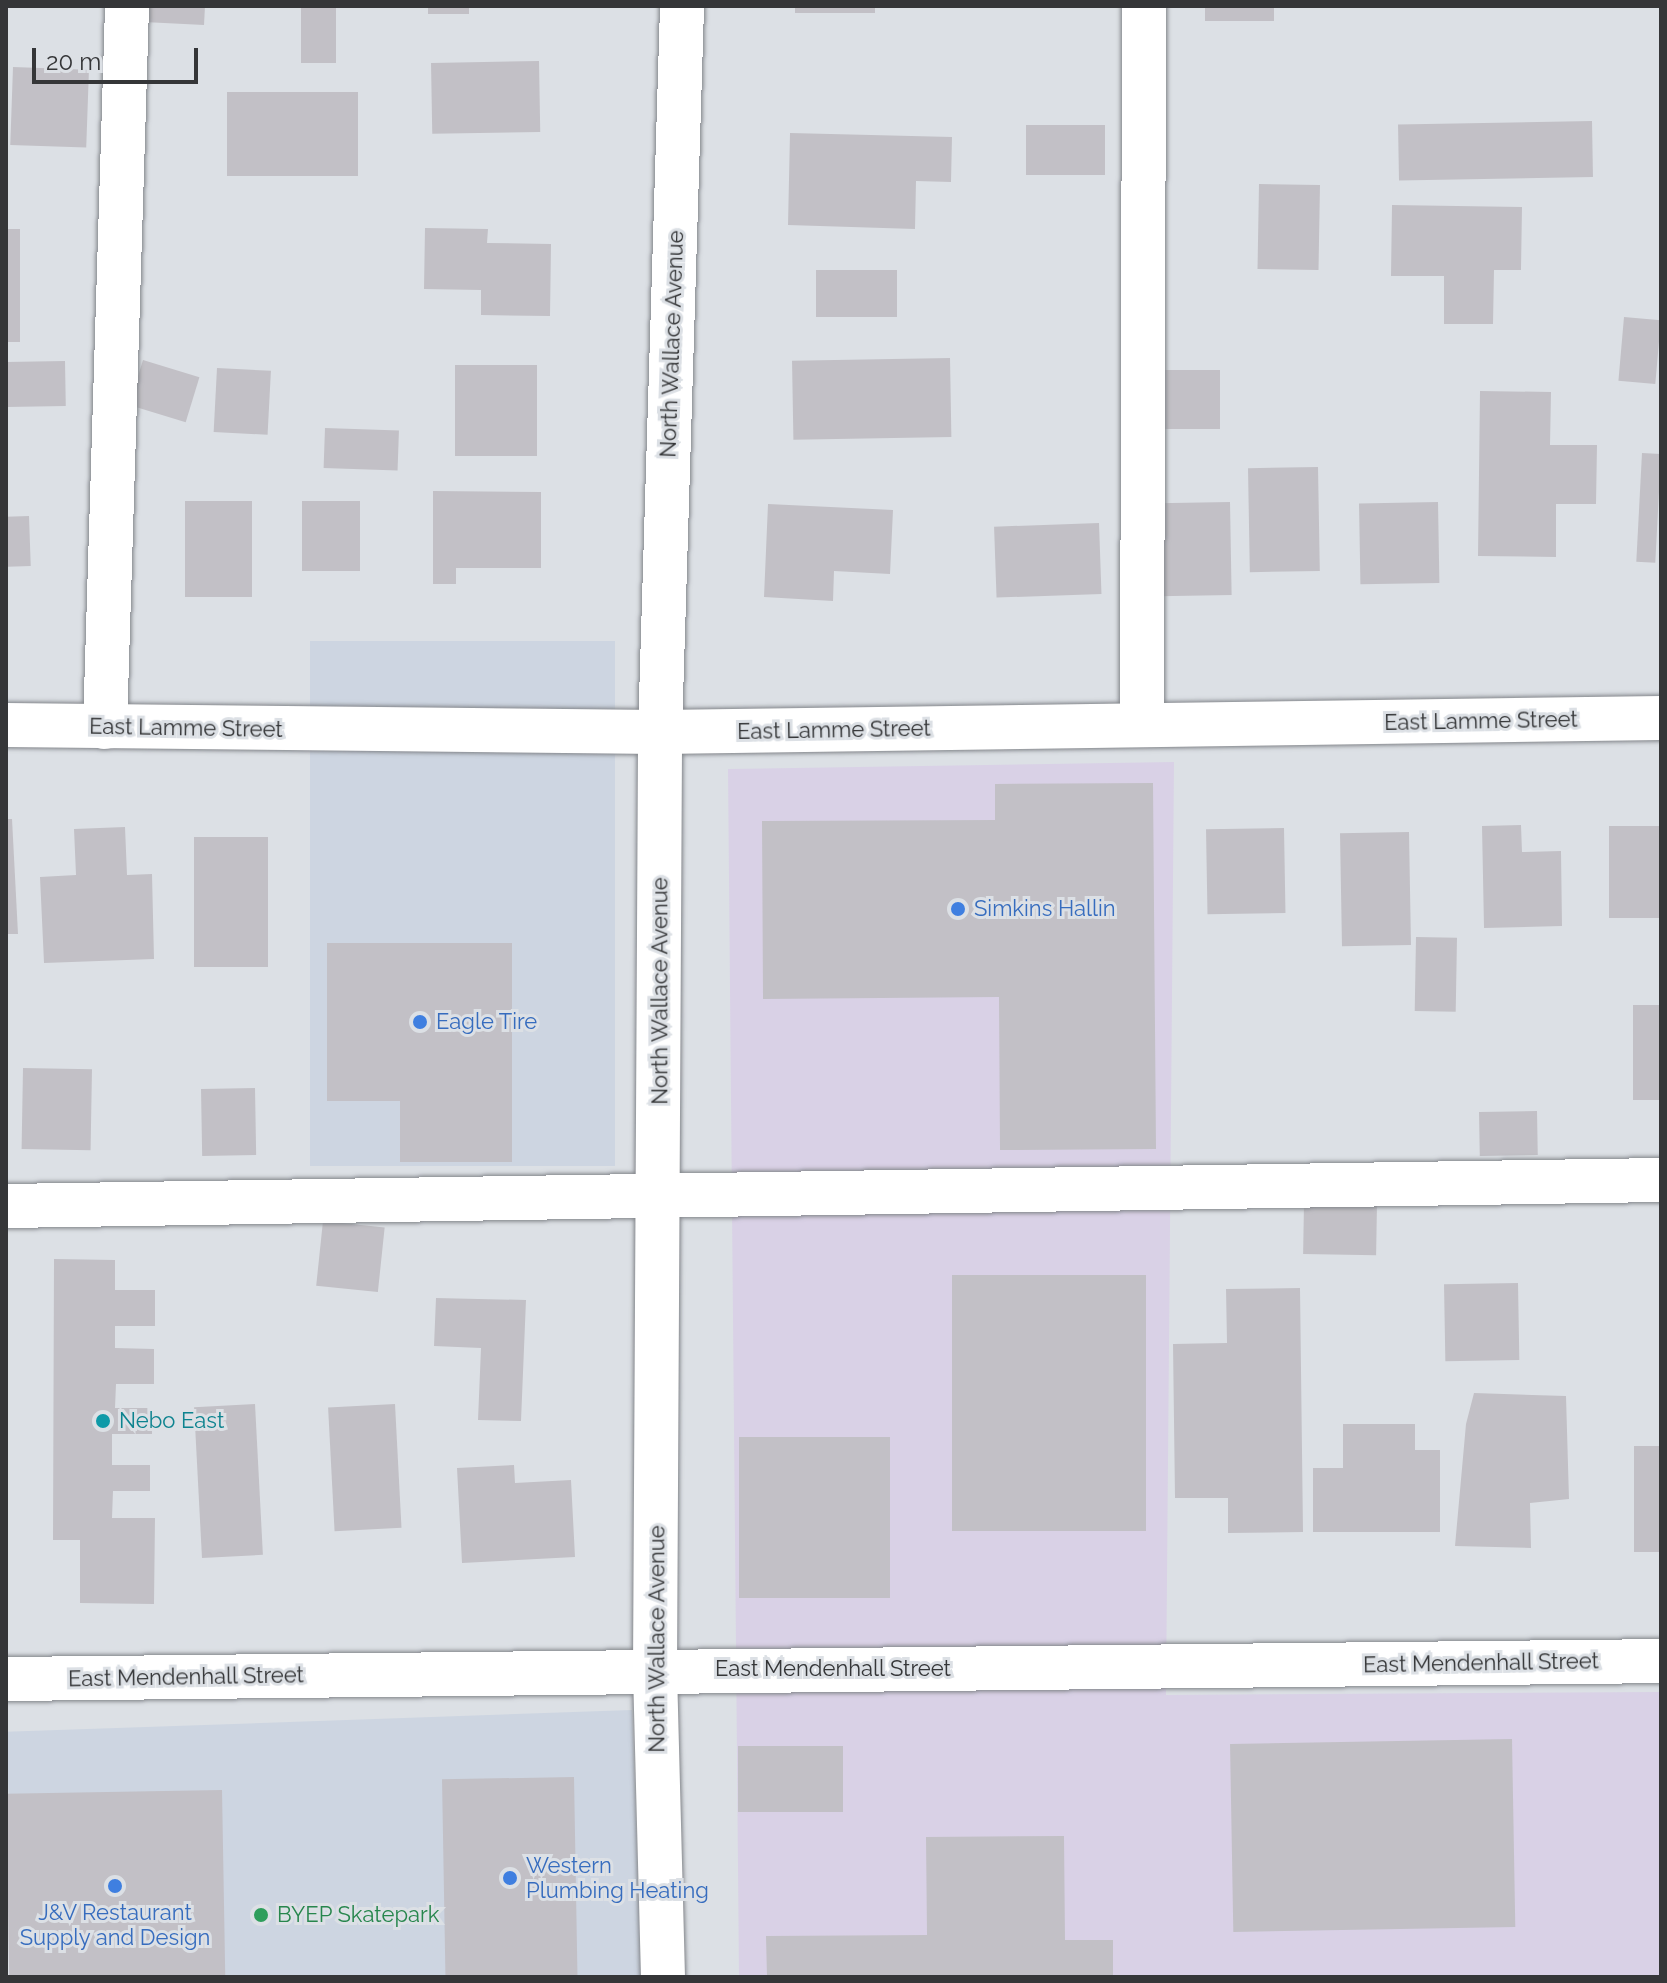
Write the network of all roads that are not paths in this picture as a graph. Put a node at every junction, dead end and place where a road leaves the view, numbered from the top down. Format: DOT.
graph roads {
  1 [pos="127,6"];
  2 [pos="682,6"];
  3 [pos="1144,6"];
  4 [pos="1661,718"];
  5 [pos="6,725"];
  6 [pos="1142,725"];
  7 [pos="105,727"];
  8 [pos="660,732"];
  9 [pos="1661,1180"];
  10 [pos="660,1196"];
  11 [pos="6,1206"];
  12 [pos="1661,1661"];
  13 [pos="655,1671"];
  14 [pos="6,1679"];
  15 [pos="663,1977"];
  1 -- 7 [label="street"];
  2 -- 8 [label="street, North Wallace Avenue"];
  3 -- 6 [label="street"];
  4 -- 6 [label="street, East Lamme Street"];
  5 -- 7 [label="street, East Lamme Street"];
  6 -- 8 [label="street, East Lamme Street"];
  7 -- 8 [label="street, East Lamme Street"];
  8 -- 10 [label="street, North Wallace Avenue"];
  9 -- 10 [label="street"];
  10 -- 11 [label="street"];
  10 -- 13 [label="street, North Wallace Avenue"];
  12 -- 13 [label="street, East Mendenhall Street"];
  13 -- 14 [label="street, East Mendenhall Street"];
  13 -- 15 [label="street, North Wallace Avenue"];
}
